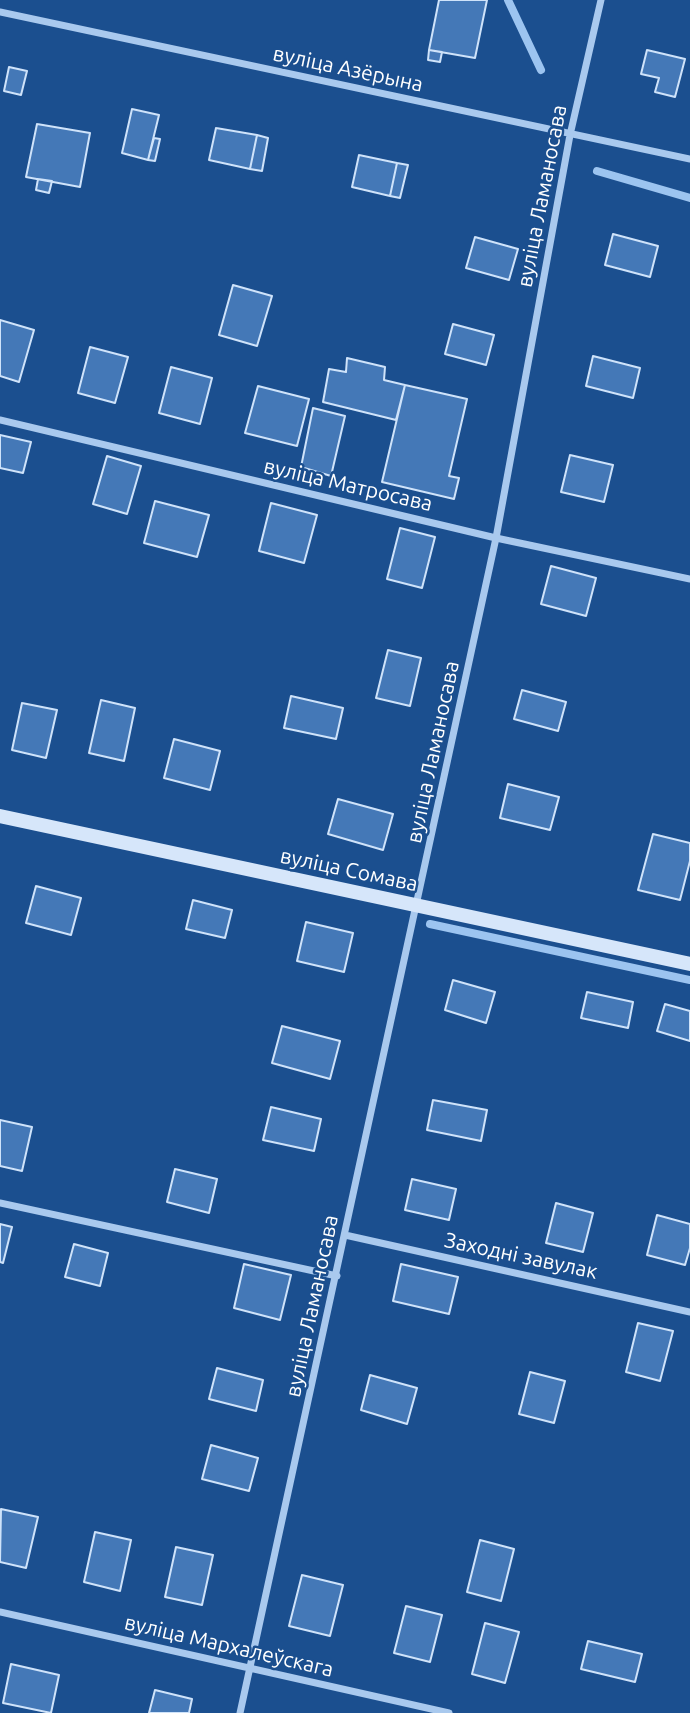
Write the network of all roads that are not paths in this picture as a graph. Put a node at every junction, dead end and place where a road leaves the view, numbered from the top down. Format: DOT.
graph roads {
  1 [pos="601,0"];
  2 [pos="0,12"];
  3 [pos="570,135"];
  4 [pos="690,159"];
  5 [pos="0,420"];
  6 [pos="496,538"];
  7 [pos="690,579"];
  8 [pos="0,816"];
  9 [pos="418,906"];
  10 [pos="690,964"];
  11 [pos="0,1203"];
  12 [pos="345,1236"];
  13 [pos="337,1276"];
  14 [pos="690,1312"];
  15 [pos="0,1612"];
  16 [pos="250,1668"];
  17 [pos="240,1713"];
  18 [pos="449,1713"];
  1 -- 3 [label="street, вуліца Ламаносава"];
  2 -- 3 [label="street, вуліца Азёрына"];
  3 -- 4 [label="street, вуліца Азёрына"];
  3 -- 6 [label="street, вуліца Ламаносава"];
  5 -- 6 [label="street, вуліца Матросава"];
  6 -- 7 [label="street, вуліца Матросава"];
  6 -- 9 [label="street, вуліца Ламаносава"];
  8 -- 9 [label="street, вуліца Сомава"];
  9 -- 10 [label="street, вуліца Сомава"];
  9 -- 12 [label="street, вуліца Ламаносава"];
  11 -- 13 [label="street"];
  12 -- 13 [label="street, вуліца Ламаносава"];
  12 -- 14 [label="street, Заходні завулак"];
  13 -- 16 [label="street, вуліца Ламаносава"];
  15 -- 16 [label="street, вуліца Мархалеўскага"];
  16 -- 17 [label="street, вуліца Ламаносава"];
  16 -- 18 [label="street, вуліца Мархалеўскага"];
}
